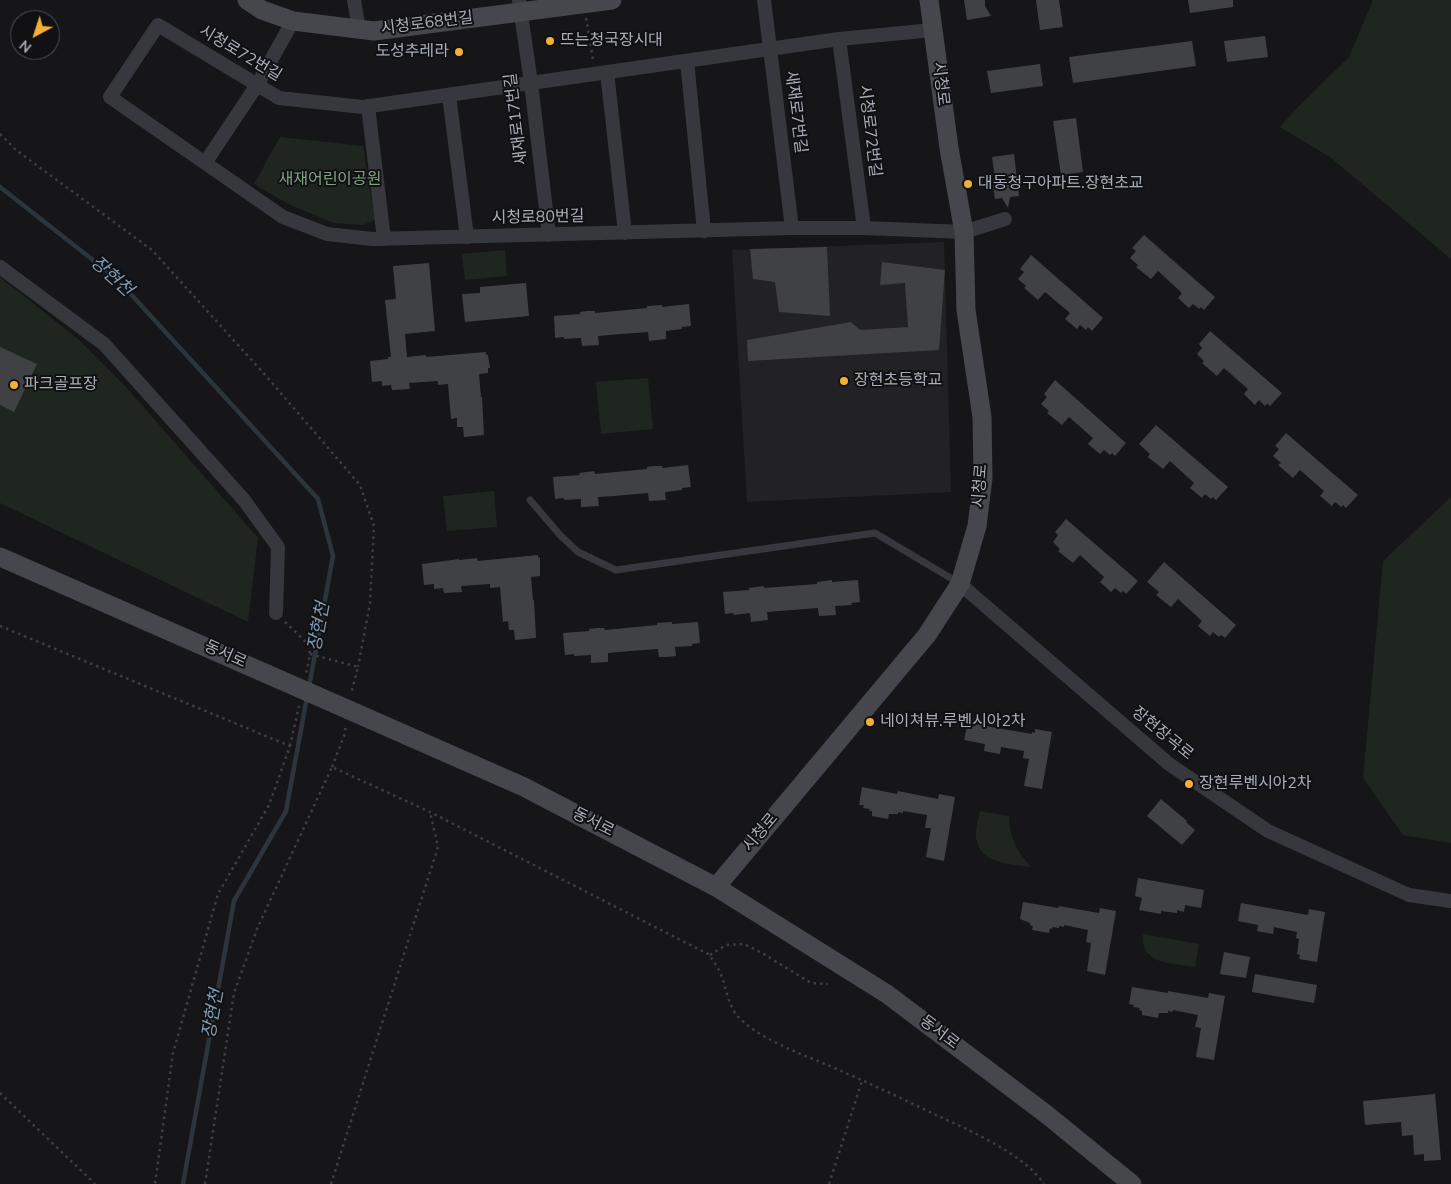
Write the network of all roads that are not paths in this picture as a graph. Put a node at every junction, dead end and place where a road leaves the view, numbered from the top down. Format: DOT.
graph roads {
  1 [pos="247,0"];
  2 [pos="354,0"];
  3 [pos="612,0"];
  4 [pos="764,0"];
  5 [pos="930,0"];
  6 [pos="520,6"];
  7 [pos="293,21"];
  8 [pos="359,29"];
  9 [pos="933,30"];
  10 [pos="839,39"];
  11 [pos="769,48"];
  12 [pos="687,61"];
  13 [pos="601,73"];
  14 [pos="531,83"];
  15 [pos="257,85"];
  16 [pos="449,95"];
  17 [pos="110,97"];
  18 [pos="368,106"];
  19 [pos="205,163"];
  20 [pos="1005,219"];
  21 [pos="792,228"];
  22 [pos="864,228"];
  23 [pos="704,231"];
  24 [pos="964,232"];
  25 [pos="625,234"];
  26 [pos="549,235"];
  27 [pos="466,237"];
  28 [pos="384,239"];
  29 [pos="0,268"];
  30 [pos="530,500"];
  31 [pos="0,557"];
  32 [pos="960,584"];
  33 [pos="276,613"];
  34 [pos="716,887"];
  35 [pos="1451,901"];
  36 [pos="1132,1184"];
  1 -- 7 [label="street, 시청로68번길"];
  2 -- 8 [label="street"];
  3 -- 6 [label="street, 시청로68번길"];
  4 -- 11 [label="street, 새재로7번길"];
  5 -- 9 [label="street, 시청로"];
  6 -- 8 [label="street, 시청로68번길"];
  6 -- 14 [label="street, 새재로17번길"];
  7 -- 8 [label="street, 시청로68번길"];
  7 -- 15 [label="street"];
  9 -- 10 [label="street, 시청로72번길"];
  9 -- 24 [label="street, 시청로"];
  10 -- 11 [label="street, 시청로72번길"];
  10 -- 22 [label="street, 시청로72번길"];
  11 -- 12 [label="street, 시청로72번길"];
  11 -- 21 [label="street, 새재로7번길"];
  12 -- 13 [label="street, 시청로72번길"];
  12 -- 23 [label="street"];
  13 -- 14 [label="street, 시청로72번길"];
  13 -- 25 [label="street"];
  14 -- 16 [label="street, 시청로72번길"];
  14 -- 26 [label="street, 새재로17번길"];
  15 -- 17 [label="street, 시청로72번길"];
  15 -- 18 [label="street, 시청로72번길"];
  15 -- 19 [label="street"];
  16 -- 18 [label="street, 시청로72번길"];
  16 -- 27 [label="street"];
  17 -- 19 [label="street, 시청로80번길"];
  18 -- 28 [label="street"];
  19 -- 28 [label="street, 시청로80번길"];
  20 -- 24 [label="street, 시청로80번길"];
  21 -- 22 [label="street, 시청로80번길"];
  21 -- 23 [label="street, 시청로80번길"];
  22 -- 24 [label="street, 시청로80번길"];
  23 -- 25 [label="street, 시청로80번길"];
  24 -- 32 [label="street, 시청로"];
  25 -- 26 [label="street, 시청로80번길"];
  26 -- 27 [label="street, 시청로80번길"];
  27 -- 28 [label="street, 시청로80번길"];
  29 -- 33 [label="street"];
  30 -- 32 [label="lane"];
  31 -- 34 [label="street, 동서로, bridge"];
  32 -- 34 [label="street, 시청로"];
  32 -- 35 [label="street, 장현장곡로"];
  34 -- 36 [label="street, 동서로"];
}
